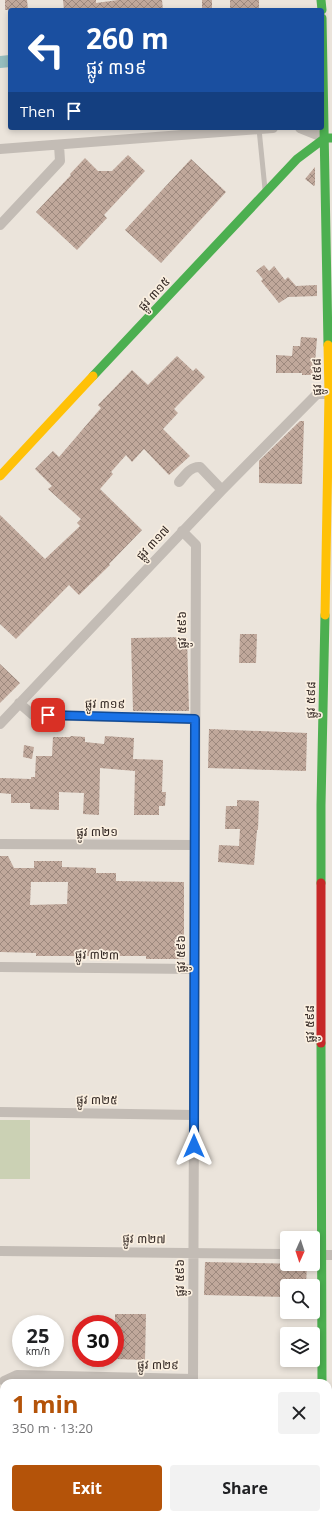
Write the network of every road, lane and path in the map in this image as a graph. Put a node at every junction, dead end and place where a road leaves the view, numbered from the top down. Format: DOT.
graph roads {
  1 [pos="324,52"];
  2 [pos="246,130"];
  3 [pos="259,130"];
  4 [pos="306,130"];
  5 [pos="329,138"];
  6 [pos="59,145"];
  7 [pos="0,149"];
  8 [pos="266,192"];
  9 [pos="0,224"];
  10 [pos="331,394"];
  11 [pos="0,476"];
  12 [pos="179,482"];
  13 [pos="222,490"];
  14 [pos="182,531"];
  15 [pos="328,683"];
  16 [pos="19,704"];
  17 [pos="195,719"];
  18 [pos="0,724"];
  19 [pos="321,805"];
  20 [pos="332,806"];
  21 [pos="0,844"];
  22 [pos="195,845"];
  23 [pos="0,968"];
  24 [pos="194,969"];
  25 [pos="0,1112"];
  26 [pos="194,1115"];
  27 [pos="0,1251"];
  28 [pos="193,1253"];
  29 [pos="280,1254"];
  30 [pos="322,1255"];
  31 [pos="3,1379"];
  32 [pos="134,1379"];
  33 [pos="193,1379"];
  34 [pos="322,1379"];
  1 -- 5 [label="main road, ផ្លូវ ៥៩៨"];
  2 -- 6 [label="street"];
  3 -- 8 [label="lane"];
  4 -- 5 [label="street"];
  5 -- 8 [label="main road, ផ្លូវ ៣១៥"];
  5 -- 10 [label="main road, ផ្លូវ ៥៩៨"];
  6 -- 7 [label="street"];
  6 -- 9 [label="street"];
  8 -- 11 [label="main road, ផ្លូវ ៣១៥"];
  10 -- 13 [label="street, ផ្លូវ ៣១៧"];
  10 -- 15 [label="main road, ផ្លូវ ៥៩៨"];
  12 -- 13 [label="street"];
  13 -- 14 [label="street, ផ្លូវ ៣១៧"];
  14 -- 16 [label="street, ផ្លូវ ៣១៧"];
  14 -- 17 [label="street, ផ្លូវ ៥៩៦"];
  15 -- 19 [label="main road, ផ្លូវ ៥៩៨"];
  16 -- 17 [label="street, ផ្លូវ ៣១៩"];
  16 -- 18 [label="street, ផ្លូវ ៣១៧"];
  17 -- 22 [label="street, ផ្លូវ ៥៩៦"];
  19 -- 20 [label="main road"];
  19 -- 30 [label="main road, ផ្លូវ ៥៩៨"];
  21 -- 22 [label="street, ផ្លូវ ៣២១"];
  22 -- 24 [label="street, ផ្លូវ ៥៩៦"];
  23 -- 24 [label="street, ផ្លូវ ៣២៣"];
  24 -- 26 [label="street, ផ្លូវ ៥៩៦"];
  25 -- 26 [label="street, ផ្លូវ ៣២៥"];
  26 -- 28 [label="street, ផ្លូវ ៥៩៦"];
  27 -- 28 [label="street, ផ្លូវ ៣២៧"];
  28 -- 29 [label="street, ផ្លូវ ៣២៧"];
  28 -- 33 [label="street, ផ្លូវ ៥៩៦"];
  30 -- 34 [label="main road, ផ្លូវ ៥៩៨"];
  31 -- 32 [label="street, ផ្លូវ ៣២៩"];
}
